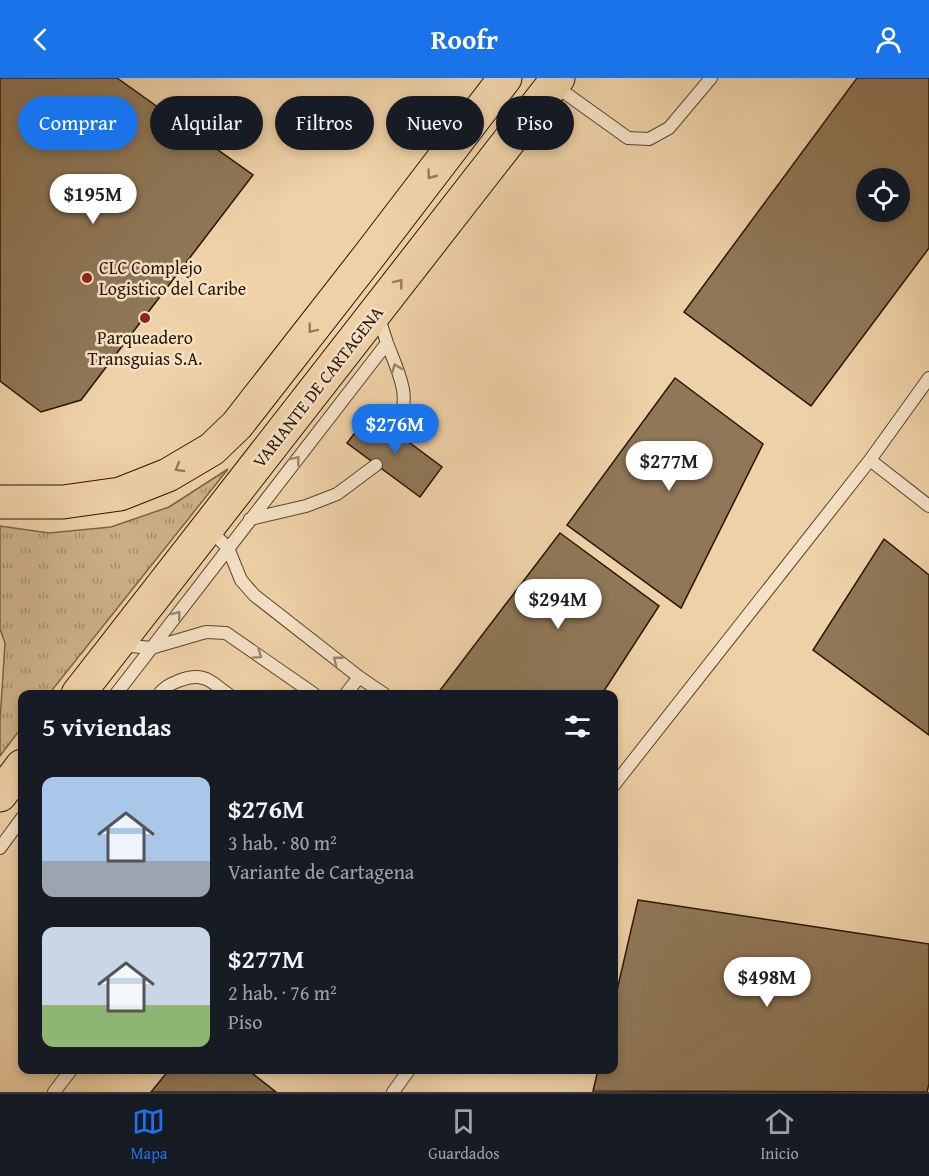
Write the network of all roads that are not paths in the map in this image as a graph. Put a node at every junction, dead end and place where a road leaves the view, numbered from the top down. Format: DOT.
graph roads {
  1 [pos="505,78"];
  2 [pos="711,78"];
  3 [pos="555,81"];
  4 [pos="377,312"];
  5 [pos="387,343"];
  6 [pos="929,378"];
  7 [pos="398,435"];
  8 [pos="870,460"];
  9 [pos="376,465"];
  10 [pos="0,502"];
  11 [pos="929,506"];
  12 [pos="250,519"];
  13 [pos="218,538"];
  14 [pos="151,648"];
  15 [pos="111,652"];
  16 [pos="359,677"];
  17 [pos="81,690"];
  18 [pos="119,690"];
  19 [pos="161,690"];
  20 [pos="222,690"];
  21 [pos="308,690"];
  22 [pos="349,690"];
  23 [pos="378,690"];
  24 [pos="18,771"];
  25 [pos="618,780"];
  26 [pos="0,795"];
  27 [pos="18,823"];
  28 [pos="0,848"];
  29 [pos="67,1074"];
  30 [pos="406,1074"];
  31 [pos="54,1092"];
  32 [pos="393,1092"];
  1 -- 10 [label="main road, one-way"];
  2 -- 3 [label="lane"];
  4 -- 3 [label="main road, VARIANTE DE CARTAGENA, one-way"];
  4 -- 5 [label="lane"];
  4 -- 13 [label="main road, VARIANTE DE CARTAGENA"];
  7 -- 5 [label="lane, one-way"];
  12 -- 5 [label="lane, one-way"];
  6 -- 8 [label="lane"];
  8 -- 11 [label="lane"];
  8 -- 25 [label="lane"];
  9 -- 12 [label="lane"];
  12 -- 13 [label="lane"];
  14 -- 13 [label="lane, one-way"];
  13 -- 15 [label="main road, VARIANTE DE CARTAGENA"];
  16 -- 13 [label="lane, one-way"];
  14 -- 15 [label="lane"];
  14 -- 18 [label="lane"];
  14 -- 21 [label="lane, one-way"];
  15 -- 17 [label="main road, VARIANTE DE CARTAGENA"];
  16 -- 22 [label="lane"];
  16 -- 23 [label="lane"];
  19 -- 20 [label="lane"];
  24 -- 26 [label="main road"];
  27 -- 28 [label="lane"];
  29 -- 31 [label="lane"];
  30 -- 32 [label="lane"];
}
